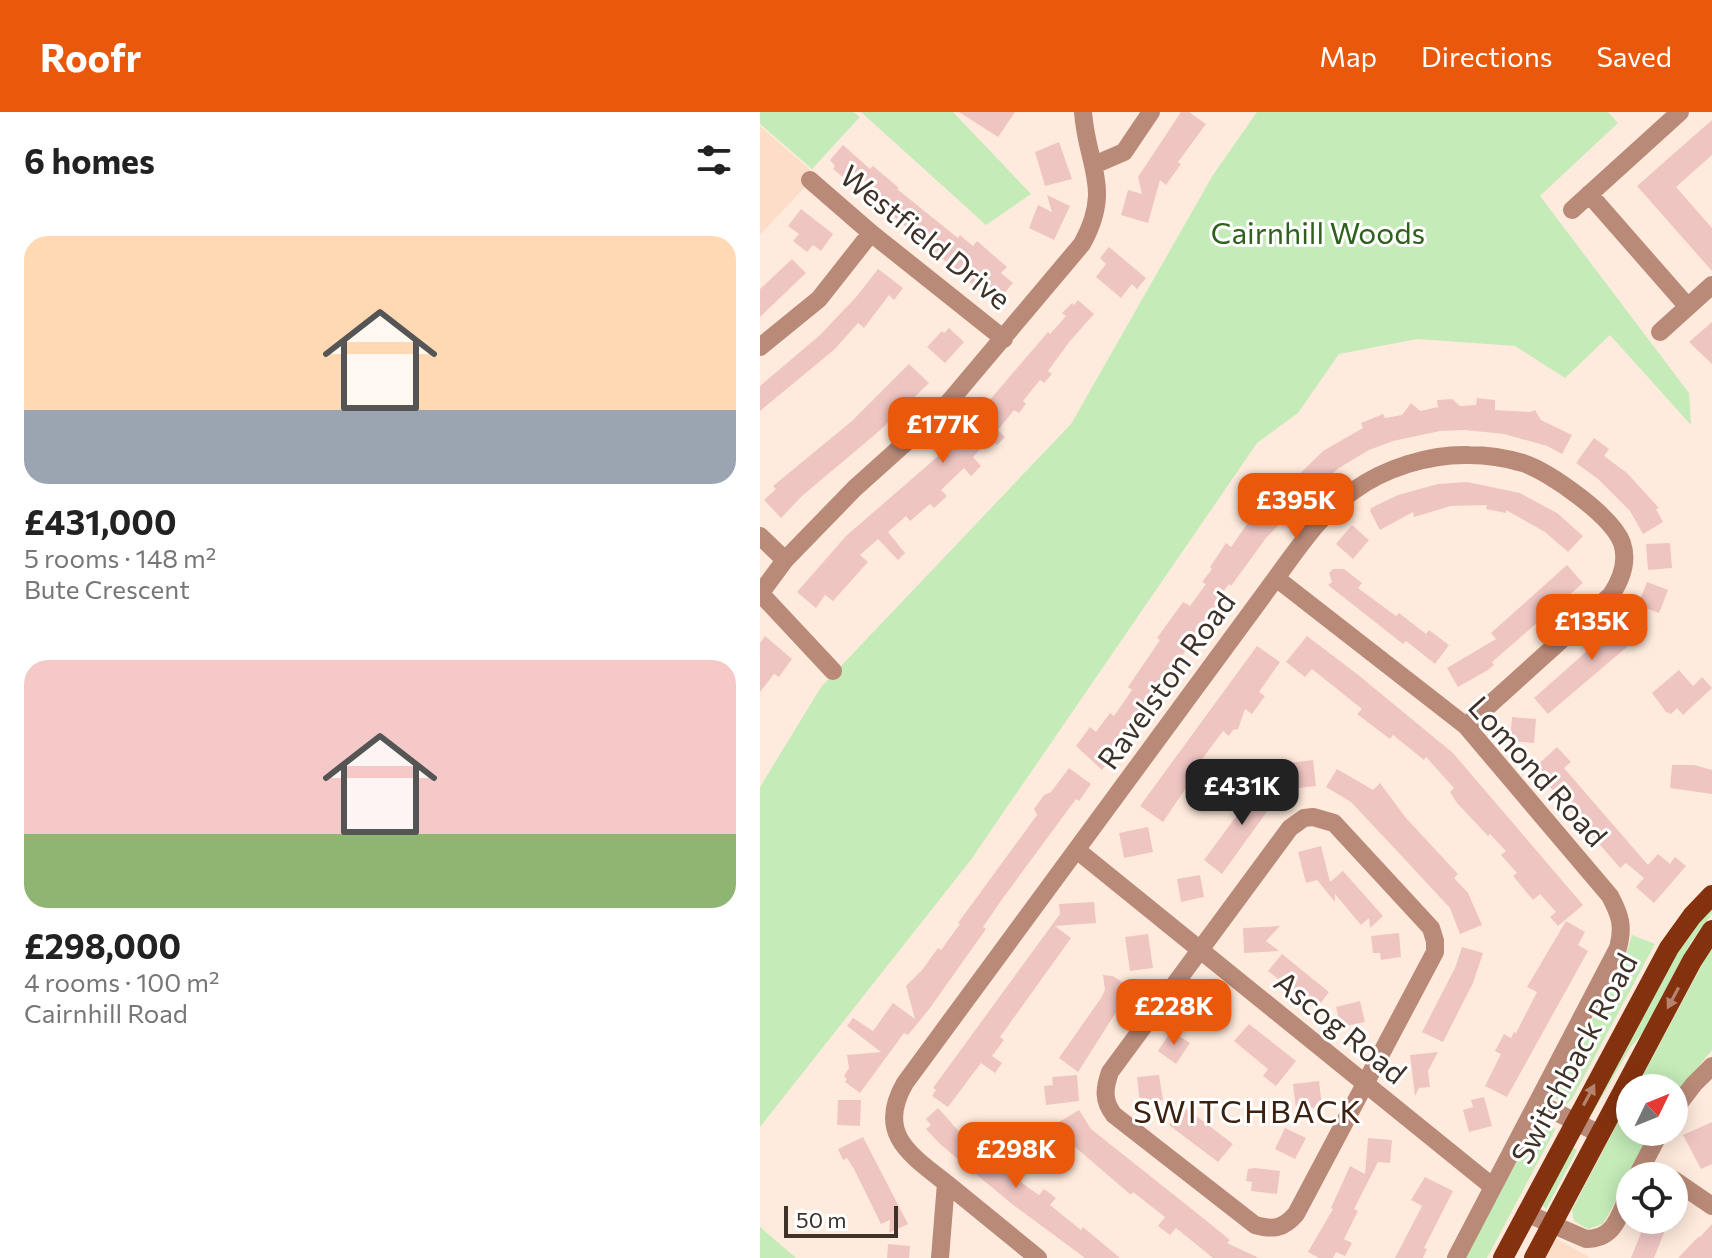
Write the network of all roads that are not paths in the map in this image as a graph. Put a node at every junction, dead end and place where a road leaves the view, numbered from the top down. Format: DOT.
graph roads {
  1 [pos="1083,112"];
  2 [pos="1151,112"];
  3 [pos="1680,112"];
  4 [pos="1094,165"];
  5 [pos="810,180"];
  6 [pos="1589,194"];
  7 [pos="1572,210"];
  8 [pos="871,233"];
  9 [pos="1712,285"];
  10 [pos="1688,307"];
  11 [pos="1660,332"];
  12 [pos="1004,339"];
  13 [pos="760,347"];
  14 [pos="760,536"];
  15 [pos="785,560"];
  16 [pos="1276,578"];
  17 [pos="760,593"];
  18 [pos="833,671"];
  19 [pos="1466,726"];
  20 [pos="1078,851"];
  21 [pos="1712,895"];
  22 [pos="1712,930"];
  23 [pos="1623,931"];
  24 [pos="1200,951"];
  25 [pos="1712,1066"];
  26 [pos="1366,1085"];
  27 [pos="1688,1094"];
  28 [pos="1538,1103"];
  29 [pos="1575,1121"];
  30 [pos="1600,1134"];
  31 [pos="946,1183"];
  32 [pos="1493,1187"];
  33 [pos="1688,1190"];
  34 [pos="1712,1206"];
  35 [pos="1526,1213"];
  36 [pos="1616,1223"];
  37 [pos="1552,1226"];
  38 [pos="940,1258"];
  39 [pos="1038,1258"];
  40 [pos="1456,1258"];
  41 [pos="1503,1258"];
  42 [pos="1534,1258"];
  1 -- 4 [label="street"];
  2 -- 4 [label="street"];
  3 -- 6 [label="street"];
  4 -- 12 [label="street"];
  5 -- 8 [label="street, Westfield Drive"];
  6 -- 7 [label="street"];
  6 -- 10 [label="street"];
  8 -- 12 [label="street, Westfield Drive"];
  8 -- 13 [label="street"];
  9 -- 10 [label="street"];
  10 -- 11 [label="street"];
  12 -- 15 [label="street"];
  14 -- 15 [label="street"];
  15 -- 17 [label="street"];
  16 -- 19 [label="street, Lomond Road"];
  16 -- 19 [label="street, Ravelston Road"];
  16 -- 20 [label="street, Ravelston Road"];
  17 -- 18 [label="street"];
  19 -- 23 [label="street, Lomond Road"];
  20 -- 24 [label="street, Ascog Road"];
  20 -- 31 [label="street, Ravelston Road"];
  29 -- 21 [label="main road, Switchback Road, one-way"];
  22 -- 30 [label="main road, Switchback Road, one-way"];
  23 -- 28 [label="street, Switchback Road"];
  24 -- 26 [label="street, Ascog Road"];
  24 -- 26 [label="street"];
  24 -- 26 [label="street"];
  25 -- 27 [label="street"];
  26 -- 32 [label="street, Ascog Road"];
  28 -- 29 [label="street"];
  28 -- 32 [label="street, Switchback Road"];
  29 -- 30 [label="street"];
  29 -- 35 [label="main road, Switchback Road"];
  30 -- 37 [label="main road, Switchback Road"];
  31 -- 38 [label="street"];
  31 -- 39 [label="street, Ravelston Road"];
  32 -- 40 [label="street, Switchback Road"];
  33 -- 34 [label="street"];
  35 -- 37 [label="street"];
  35 -- 41 [label="main road, Switchback Road"];
  36 -- 37 [label="street"];
  37 -- 42 [label="main road, Switchback Road"];
}
